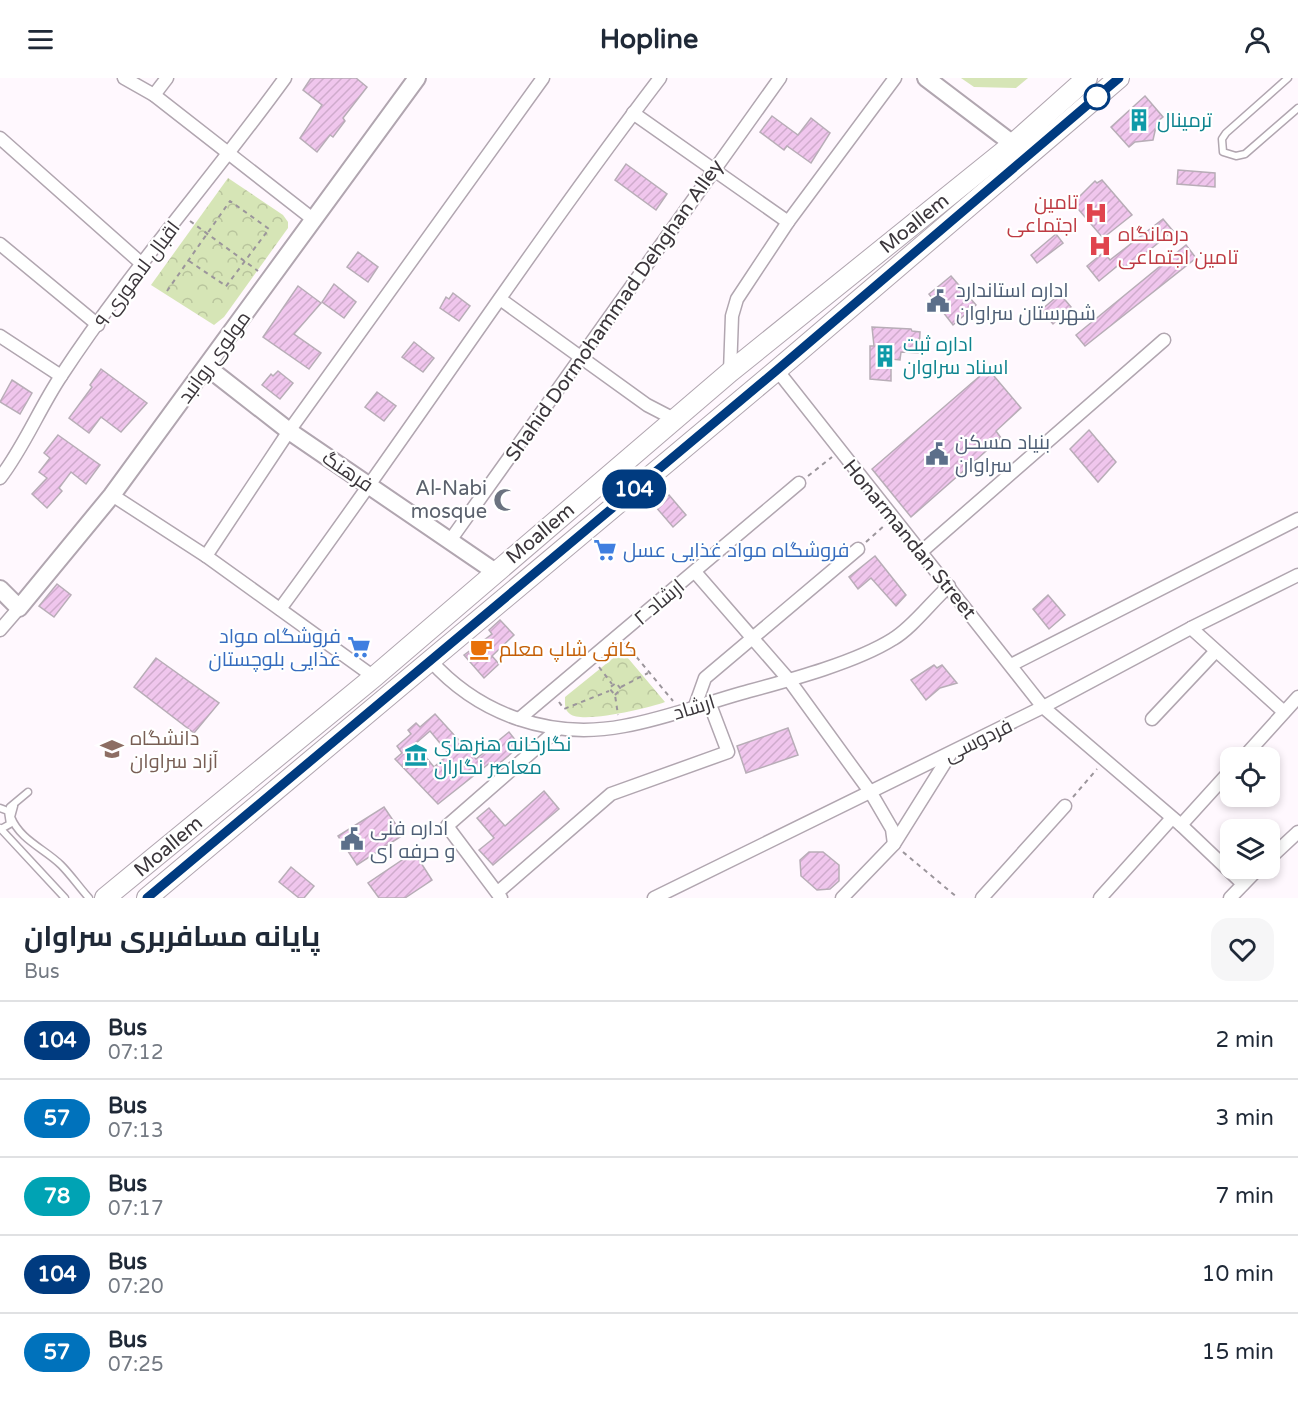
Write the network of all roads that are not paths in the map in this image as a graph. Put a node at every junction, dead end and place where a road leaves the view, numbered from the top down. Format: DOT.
graph roads {
  1 [pos="124,78"];
  2 [pos="167,78"];
  3 [pos="285,78"];
  4 [pos="417,78"];
  5 [pos="543,78"];
  6 [pos="660,78"];
  7 [pos="780,78"];
  8 [pos="895,78"];
  9 [pos="926,78"];
  10 [pos="1087,78"];
  11 [pos="1119,78"];
  12 [pos="1288,78"];
  13 [pos="154,95"];
  14 [pos="1298,108"];
  15 [pos="633,113"];
  16 [pos="0,138"];
  17 [pos="1013,144"];
  18 [pos="231,153"];
  19 [pos="714,169"];
  20 [pos="314,220"];
  21 [pos="788,222"];
  22 [pos="0,244"];
  23 [pos="142,264"];
  24 [pos="500,299"];
  25 [pos="98,325"];
  26 [pos="0,336"];
  27 [pos="1164,340"];
  28 [pos="581,356"];
  29 [pos="207,367"];
  30 [pos="777,370"];
  31 [pos="730,372"];
  32 [pos="61,376"];
  33 [pos="674,419"];
  34 [pos="289,431"];
  35 [pos="1,473"];
  36 [pos="799,483"];
  37 [pos="370,486"];
  38 [pos="112,495"];
  39 [pos="1298,519"];
  40 [pos="449,542"];
  41 [pos="858,549"];
  42 [pos="921,552"];
  43 [pos="206,556"];
  44 [pos="494,571"];
  45 [pos="695,572"];
  46 [pos="1298,575"];
  47 [pos="949,586"];
  48 [pos="0,589"];
  49 [pos="511,593"];
  50 [pos="19,608"];
  51 [pos="280,609"];
  52 [pos="1191,628"];
  53 [pos="0,630"];
  54 [pos="753,637"];
  55 [pos="1215,652"];
  56 [pos="430,660"];
  57 [pos="1011,665"];
  58 [pos="374,677"];
  59 [pos="789,680"];
  60 [pos="1298,697"];
  61 [pos="710,702"];
  62 [pos="695,706"];
  63 [pos="1043,707"];
  64 [pos="1284,712"];
  65 [pos="519,719"];
  66 [pos="1152,719"];
  67 [pos="558,729"];
  68 [pos="1253,747"];
  69 [pos="951,753"];
  70 [pos="1220,780"];
  71 [pos="28,792"];
  72 [pos="871,794"];
  73 [pos="14,806"];
  74 [pos="1065,806"];
  75 [pos="1,808"];
  76 [pos="11,817"];
  77 [pos="1176,822"];
  78 [pos="0,829"];
  79 [pos="1298,832"];
  80 [pos="894,844"];
  81 [pos="1280,849"];
  82 [pos="1248,879"];
  83 [pos="1243,884"];
  84 [pos="500,895"];
  85 [pos="65,898"];
  86 [pos="88,898"];
  87 [pos="105,898"];
  88 [pos="147,898"];
  89 [pos="654,898"];
  90 [pos="842,898"];
  91 [pos="982,898"];
  92 [pos="1100,898"];
  93 [pos="1230,898"];
  1 -- 13 [label="street"];
  2 -- 13 [label="street"];
  3 -- 18 [label="street, اقبال لاهوری ۹"];
  4 -- 20 [label="street, مولوی روانبد"];
  5 -- 34 [label="street"];
  6 -- 15 [label="street"];
  7 -- 19 [label="street, Shahid Dormohammad Dehghan Alley"];
  8 -- 21 [label="street"];
  9 -- 17 [label="street"];
  10 -- 17 [label="main road, Moallem"];
  11 -- 30 [label="main road, Moallem"];
  12 -- 14 [label="lane"];
  13 -- 18 [label="street"];
  15 -- 19 [label="street"];
  15 -- 24 [label="street"];
  16 -- 23 [label="street"];
  17 -- 31 [label="main road, Moallem"];
  18 -- 20 [label="street"];
  18 -- 23 [label="street, اقبال لاهوری ۹"];
  19 -- 21 [label="street"];
  19 -- 28 [label="street, Shahid Dormohammad Dehghan Alley"];
  20 -- 29 [label="street, مولوی روانبد"];
  21 -- 31 [label="street"];
  22 -- 25 [label="street"];
  23 -- 25 [label="street, اقبال لاهوری ۹"];
  24 -- 28 [label="street"];
  24 -- 37 [label="street"];
  25 -- 32 [label="street, اقبال لاهوری ۹"];
  26 -- 32 [label="street"];
  27 -- 42 [label="street"];
  28 -- 33 [label="street"];
  28 -- 40 [label="street, Shahid Dormohammad Dehghan Alley"];
  29 -- 34 [label="street, فرهنگ"];
  29 -- 38 [label="street, مولوی روانبد"];
  30 -- 42 [label="street, Honarmandan Street"];
  30 -- 49 [label="main road, Moallem"];
  31 -- 33 [label="main road, Moallem"];
  32 -- 35 [label="street, اقبال لاهوری ۹"];
  33 -- 44 [label="main road, Moallem"];
  34 -- 37 [label="street, فرهنگ"];
  34 -- 43 [label="street"];
  36 -- 45 [label="street, ارشاد ۲"];
  37 -- 40 [label="street, فرهنگ"];
  37 -- 51 [label="street"];
  38 -- 43 [label="street"];
  38 -- 50 [label="street, مولوی روانبد"];
  39 -- 57 [label="street"];
  40 -- 44 [label="street, فرهنگ"];
  41 -- 54 [label="street"];
  42 -- 47 [label="street, Honarmandan Street"];
  43 -- 51 [label="street"];
  44 -- 49 [label="main road"];
  44 -- 58 [label="main road, Moallem"];
  45 -- 54 [label="street"];
  45 -- 65 [label="street, ارشاد ۲"];
  46 -- 52 [label="street, فردوسی"];
  47 -- 57 [label="street, Honarmandan Street"];
  47 -- 59 [label="street, ارشاد"];
  48 -- 50 [label="street"];
  49 -- 56 [label="main road, Moallem"];
  50 -- 53 [label="street"];
  51 -- 58 [label="street"];
  52 -- 55 [label="street"];
  52 -- 63 [label="street, فردوسی"];
  54 -- 59 [label="street"];
  54 -- 62 [label="street"];
  55 -- 64 [label="street"];
  55 -- 66 [label="street"];
  56 -- 65 [label="street, ارشاد"];
  56 -- 88 [label="main road, Moallem"];
  57 -- 63 [label="street, Honarmandan Street"];
  58 -- 87 [label="main road, Moallem"];
  59 -- 61 [label="street, ارشاد"];
  59 -- 72 [label="street"];
  60 -- 64 [label="street"];
  61 -- 62 [label="street, ارشاد"];
  61 -- 84 [label="street"];
  62 -- 67 [label="street, ارشاد"];
  63 -- 69 [label="street, فردوسی"];
  63 -- 77 [label="street, Honarmandan Street"];
  64 -- 68 [label="street"];
  65 -- 67 [label="street, ارشاد"];
  67 -- 84 [label="street"];
  69 -- 72 [label="street, فردوسی"];
  69 -- 80 [label="street"];
  70 -- 77 [label="street"];
  71 -- 73 [label="lane"];
  72 -- 80 [label="street"];
  72 -- 89 [label="street, فردوسی"];
  73 -- 75 [label="lane"];
  73 -- 76 [label="lane"];
  74 -- 91 [label="street"];
  75 -- 76 [label="lane"];
  76 -- 78 [label="lane"];
  76 -- 86 [label="lane"];
  77 -- 83 [label="street, Honarmandan Street"];
  77 -- 92 [label="street"];
  78 -- 85 [label="lane"];
  79 -- 81 [label="street"];
  80 -- 90 [label="street"];
  82 -- 83 [label="street"];
  83 -- 93 [label="street"];
}
